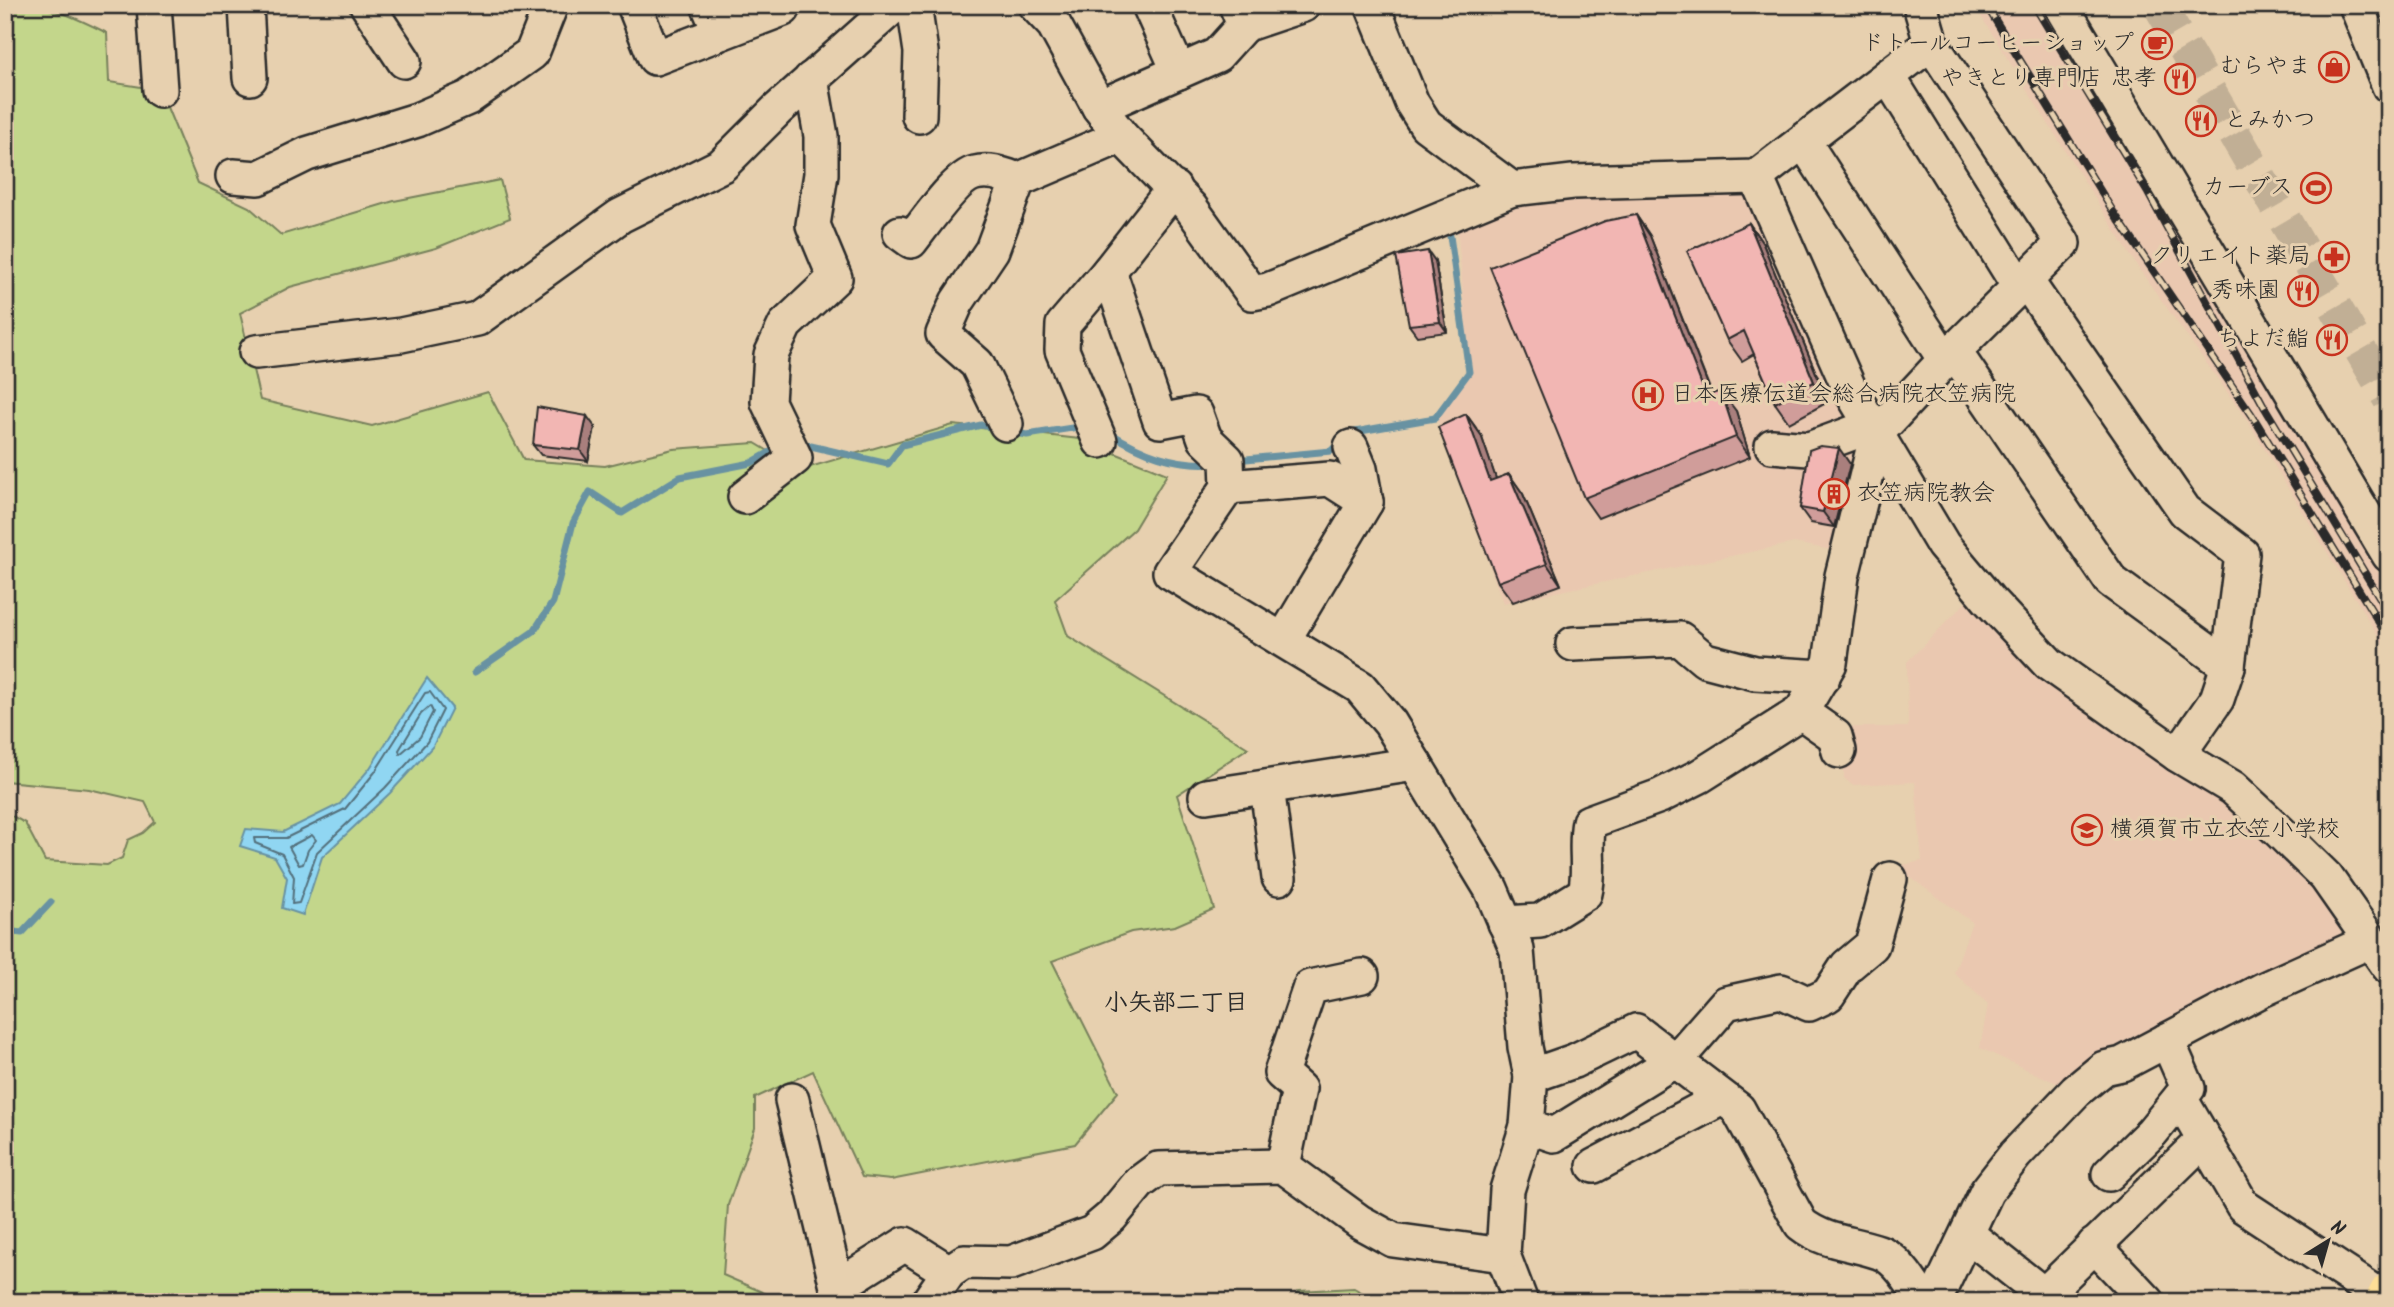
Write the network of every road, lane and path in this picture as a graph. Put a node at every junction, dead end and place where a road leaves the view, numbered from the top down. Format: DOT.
graph roads {
  1 [pos="154,5"];
  2 [pos="246,5"];
  3 [pos="367,5"];
  4 [pos="551,5"];
  5 [pos="634,5"];
  6 [pos="781,5"];
  7 [pos="895,5"];
  8 [pos="914,5"];
  9 [pos="1035,5"];
  10 [pos="1149,5"];
  11 [pos="1303,5"];
  12 [pos="1920,5"];
  13 [pos="2061,5"];
  14 [pos="2356,5"];
  15 [pos="1385,13"];
  16 [pos="1240,15"];
  17 [pos="714,19"];
  18 [pos="1931,43"];
  19 [pos="404,61"];
  20 [pos="1179,72"];
  21 [pos="1888,76"];
  22 [pos="250,78"];
  23 [pos="811,79"];
  24 [pos="2389,86"];
  25 [pos="160,90"];
  26 [pos="1099,107"];
  27 [pos="919,116"];
  28 [pos="1121,136"];
  29 [pos="1804,142"];
  30 [pos="233,176"];
  31 [pos="1756,177"];
  32 [pos="1018,180"];
  33 [pos="1174,188"];
  34 [pos="1512,189"];
  35 [pos="900,233"];
  36 [pos="1109,271"];
  37 [pos="2022,282"];
  38 [pos="256,352"];
  39 [pos="1949,355"];
  40 [pos="1006,424"];
  41 [pos="1877,433"];
  42 [pos="1100,441"];
  43 [pos="1772,446"];
  44 [pos="1350,447"];
  45 [pos="1228,487"];
  46 [pos="745,498"];
  47 [pos="1366,502"];
  48 [pos="2389,555"];
  49 [pos="1284,639"];
  50 [pos="1573,644"];
  51 [pos="2228,666"];
  52 [pos="1823,677"];
  53 [pos="1801,712"];
  54 [pos="1839,751"];
  55 [pos="2178,755"];
  56 [pos="1415,764"];
  57 [pos="1267,787"];
  58 [pos="1206,796"];
  59 [pos="1279,878"];
  60 [pos="1890,879"];
  61 [pos="1505,923"];
  62 [pos="2370,941"];
  63 [pos="2389,967"];
  64 [pos="1362,976"];
  65 [pos="2167,1040"];
  66 [pos="1677,1059"];
  67 [pos="1531,1076"];
  68 [pos="1722,1098"];
  69 [pos="2180,1098"];
  70 [pos="792,1100"];
  71 [pos="1527,1126"];
  72 [pos="2204,1139"];
  73 [pos="1283,1166"];
  74 [pos="1594,1166"];
  75 [pos="2109,1174"];
  76 [pos="1968,1234"];
  77 [pos="2094,1245"];
  78 [pos="1503,1255"];
  79 [pos="949,1272"];
  80 [pos="2049,1298"];
  81 [pos="2386,1298"];
  82 [pos="928,1302"];
  83 [pos="1521,1302"];
  84 [pos="1923,1302"];
  85 [pos="1934,1302"];
  86 [pos="2148,1302"];
  1 -- 25 [label="street"];
  2 -- 22 [label="street"];
  3 -- 19 [label="street"];
  4 -- 30 [label="street"];
  5 -- 17 [label="street"];
  6 -- 17 [label="street"];
  7 -- 23 [label="street"];
  8 -- 27 [label="street"];
  9 -- 26 [label="street"];
  10 -- 20 [label="street"];
  11 -- 16 [label="street"];
  12 -- 18 [label="street"];
  13 -- 48 [label="street"];
  14 -- 24 [label="street"];
  15 -- 34 [label="street"];
  16 -- 20 [label="street"];
  18 -- 21 [label="street"];
  18 -- 37 [label="street"];
  20 -- 26 [label="street"];
  21 -- 29 [label="street"];
  21 -- 37 [label="street"];
  23 -- 38 [label="street"];
  23 -- 46 [label="street"];
  26 -- 28 [label="street"];
  28 -- 32 [label="street"];
  28 -- 33 [label="street"];
  29 -- 31 [label="street"];
  29 -- 39 [label="street"];
  31 -- 34 [label="street"];
  31 -- 41 [label="street"];
  32 -- 35 [label="street"];
  32 -- 40 [label="street"];
  33 -- 34 [label="street"];
  33 -- 36 [label="street"];
  36 -- 42 [label="street"];
  36 -- 45 [label="street"];
  37 -- 39 [label="street"];
  37 -- 51 [label="street"];
  39 -- 41 [label="street"];
  39 -- 51 [label="street"];
  41 -- 43 [label="street"];
  41 -- 52 [label="street"];
  41 -- 55 [label="street"];
  44 -- 47 [label="street"];
  45 -- 47 [label="street"];
  45 -- 49 [label="street"];
  47 -- 49 [label="street"];
  49 -- 56 [label="street"];
  50 -- 52 [label="street"];
  51 -- 55 [label="street"];
  52 -- 53 [label="street"];
  53 -- 54 [label="street"];
  53 -- 61 [label="street"];
  55 -- 62 [label="street"];
  56 -- 57 [label="street"];
  56 -- 61 [label="street"];
  57 -- 58 [label="street"];
  57 -- 59 [label="street"];
  60 -- 66 [label="street"];
  61 -- 67 [label="street"];
  62 -- 63 [label="street"];
  62 -- 65 [label="street"];
  64 -- 73 [label="street"];
  65 -- 69 [label="street"];
  65 -- 76 [label="street"];
  66 -- 67 [label="street"];
  66 -- 68 [label="street"];
  66 -- 71 [label="street"];
  67 -- 71 [label="street"];
  68 -- 74 [label="street"];
  68 -- 84 [label="street"];
  69 -- 72 [label="street"];
  69 -- 75 [label="street"];
  70 -- 79 [label="street"];
  71 -- 78 [label="street"];
  72 -- 77 [label="street"];
  72 -- 81 [label="street"];
  73 -- 78 [label="street"];
  73 -- 79 [label="street"];
  76 -- 80 [label="street"];
  76 -- 85 [label="street"];
  77 -- 80 [label="street"];
  77 -- 86 [label="street"];
  78 -- 83 [label="street"];
  79 -- 82 [label="street"];
}
